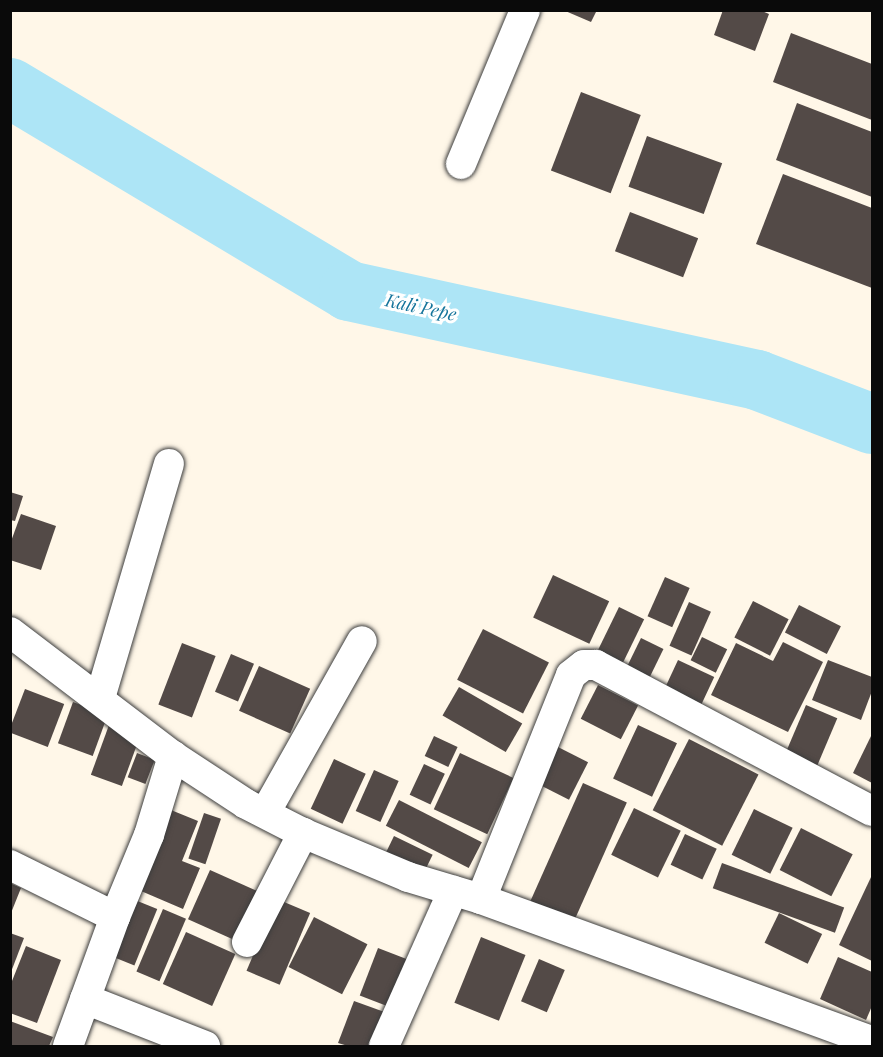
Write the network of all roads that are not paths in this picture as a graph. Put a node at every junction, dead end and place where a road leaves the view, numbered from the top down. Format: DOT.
graph roads {
  1 [pos="525,10"];
  2 [pos="461,164"];
  3 [pos="169,464"];
  4 [pos="10,632"];
  5 [pos="362,641"];
  6 [pos="100,698"];
  7 [pos="173,756"];
  8 [pos="873,811"];
  9 [pos="265,813"];
  10 [pos="303,833"];
  11 [pos="10,865"];
  12 [pos="453,891"];
  13 [pos="481,900"];
  14 [pos="115,917"];
  15 [pos="247,942"];
  16 [pos="85,999"];
  17 [pos="872,1044"];
  18 [pos="68,1047"];
  19 [pos="205,1047"];
  20 [pos="384,1047"];
  1 -- 2 [label="street"];
  3 -- 6 [label="street"];
  4 -- 6 [label="street"];
  5 -- 9 [label="street"];
  6 -- 7 [label="street"];
  7 -- 9 [label="street"];
  7 -- 14 [label="street"];
  8 -- 13 [label="street"];
  9 -- 10 [label="street"];
  10 -- 12 [label="street"];
  10 -- 15 [label="street"];
  11 -- 14 [label="street"];
  12 -- 13 [label="street"];
  12 -- 20 [label="street"];
  13 -- 17 [label="street"];
  14 -- 16 [label="street"];
  16 -- 18 [label="street"];
  16 -- 19 [label="street"];
}
